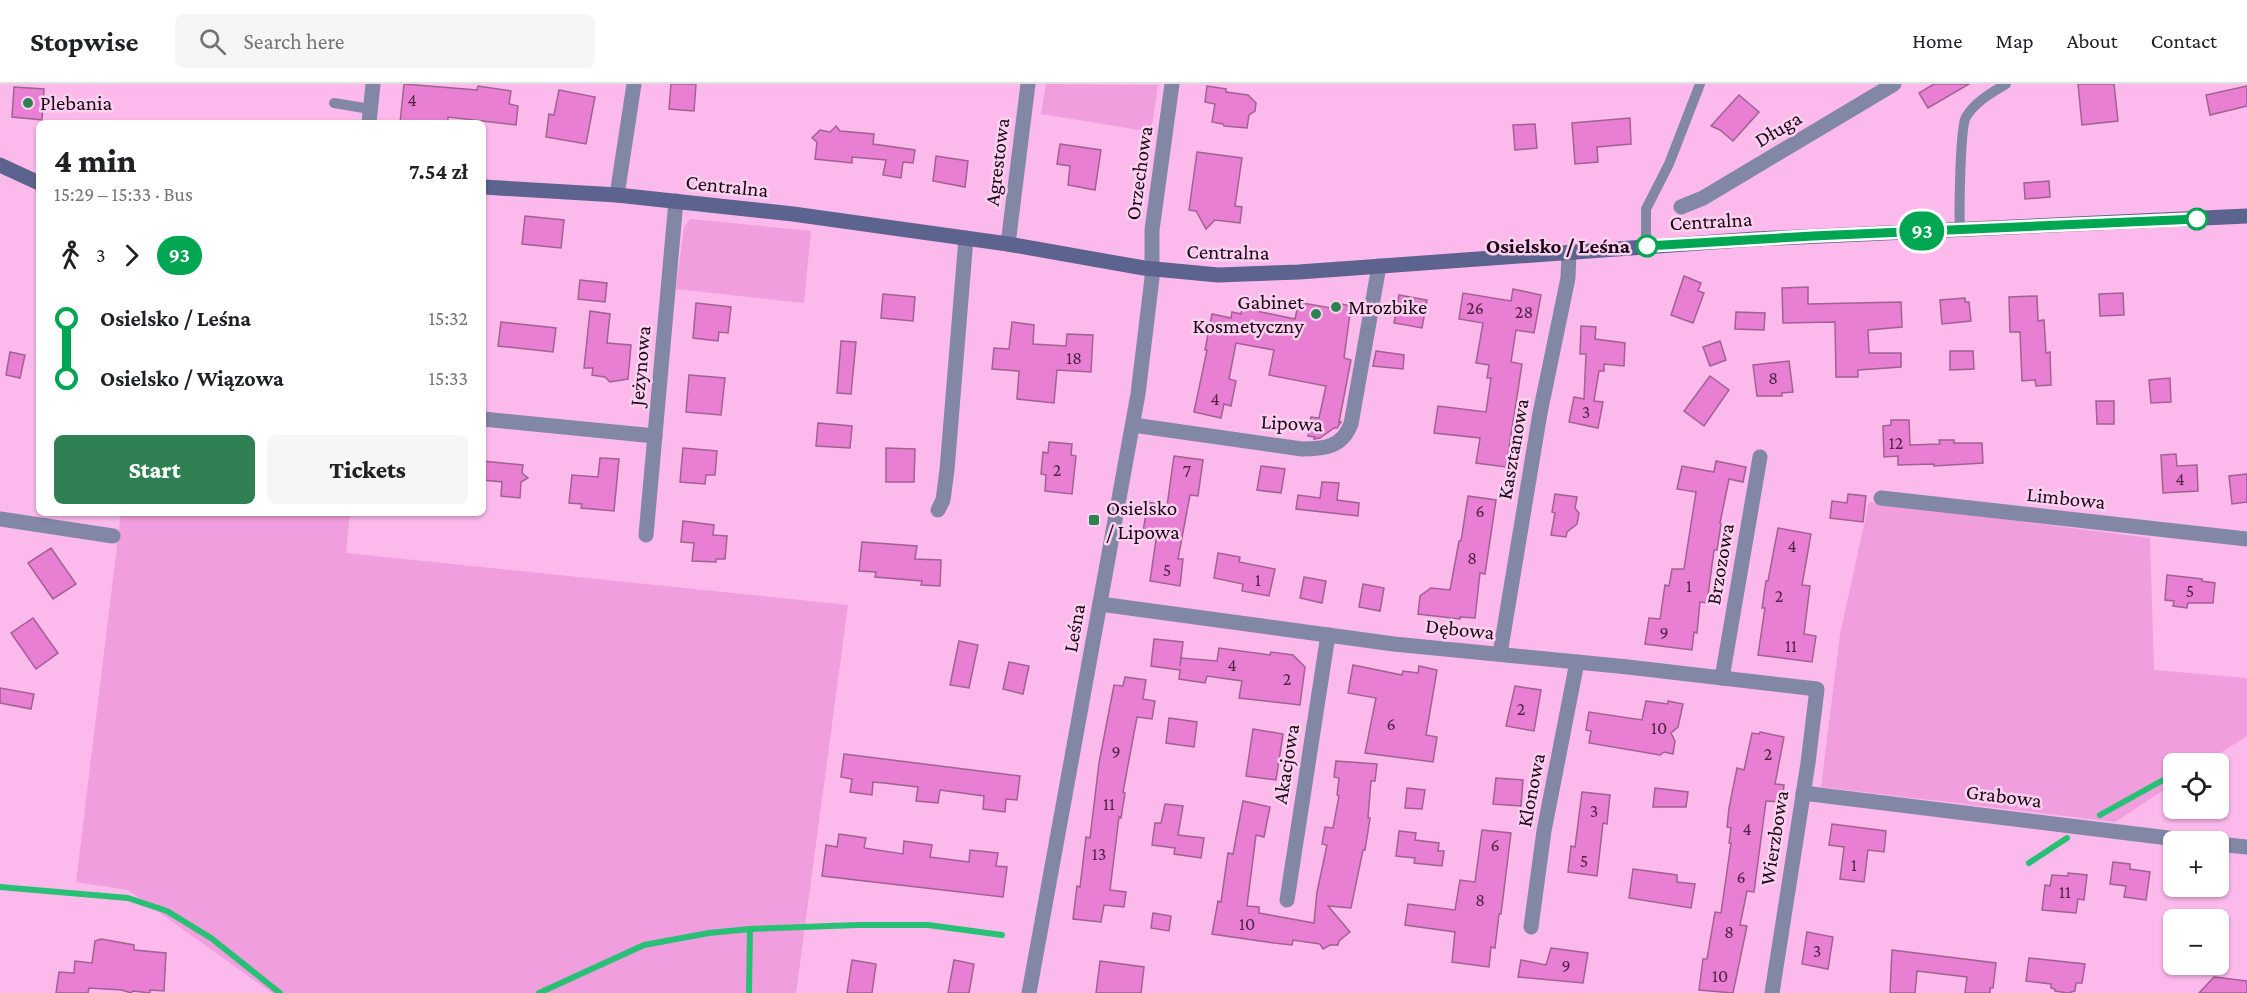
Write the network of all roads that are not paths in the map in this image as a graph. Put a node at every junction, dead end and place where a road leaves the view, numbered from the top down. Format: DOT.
graph roads {
  1 [pos="373,84"];
  2 [pos="634,84"];
  3 [pos="1028,84"];
  4 [pos="1172,84"];
  5 [pos="1700,84"];
  6 [pos="1894,84"];
  7 [pos="2006,84"];
  8 [pos="334,103"];
  9 [pos="370,116"];
  10 [pos="0,165"];
  11 [pos="36,182"];
  12 [pos="486,187"];
  13 [pos="617,195"];
  14 [pos="676,201"];
  15 [pos="1681,207"];
  16 [pos="2247,216"];
  17 [pos="1960,230"];
  18 [pos="966,238"];
  19 [pos="1008,244"];
  20 [pos="1646,246"];
  21 [pos="1569,252"];
  22 [pos="1379,266"];
  23 [pos="1152,269"];
  24 [pos="486,419"];
  25 [pos="1133,425"];
  26 [pos="655,436"];
  27 [pos="1760,457"];
  28 [pos="1881,498"];
  29 [pos="938,510"];
  30 [pos="0,519"];
  31 [pos="646,534"];
  32 [pos="113,536"];
  33 [pos="2247,539"];
  34 [pos="1100,604"];
  35 [pos="1328,635"];
  36 [pos="1500,654"];
  37 [pos="1577,662"];
  38 [pos="1722,678"];
  39 [pos="1817,689"];
  40 [pos="1803,793"];
  41 [pos="2163,837"];
  42 [pos="2229,845"];
  43 [pos="2247,847"];
  44 [pos="1287,900"];
  45 [pos="1531,927"];
  46 [pos="1029,993"];
  47 [pos="1772,993"];
  1 -- 9 [label="street"];
  2 -- 13 [label="street"];
  3 -- 19 [label="street, Agrestowa"];
  4 -- 23 [label="street, Orzechowa"];
  5 -- 20 [label="lane"];
  6 -- 15 [label="street, Długa"];
  7 -- 17 [label="lane"];
  8 -- 9 [label="lane"];
  10 -- 11 [label="street"];
  12 -- 13 [label="street, Centralna"];
  13 -- 14 [label="street, Centralna"];
  14 -- 18 [label="street, Centralna"];
  14 -- 26 [label="street, Jeżynowa"];
  16 -- 17 [label="street, Centralna"];
  17 -- 20 [label="street, Centralna"];
  18 -- 19 [label="street, Centralna"];
  18 -- 29 [label="street"];
  19 -- 23 [label="street, Centralna"];
  20 -- 21 [label="street, Centralna"];
  21 -- 22 [label="street, Centralna"];
  21 -- 36 [label="street, Kasztanowa"];
  22 -- 23 [label="street, Centralna"];
  22 -- 25 [label="street, Lipowa"];
  23 -- 25 [label="street, Leśna"];
  24 -- 26 [label="street"];
  25 -- 34 [label="street, Leśna"];
  26 -- 31 [label="street, Jeżynowa"];
  27 -- 38 [label="street, Brzozowa"];
  28 -- 33 [label="street, Limbowa"];
  30 -- 32 [label="street"];
  34 -- 35 [label="street, Dębowa"];
  34 -- 46 [label="street, Leśna"];
  35 -- 36 [label="street, Dębowa"];
  35 -- 44 [label="street, Akacjowa"];
  36 -- 37 [label="street, Dębowa"];
  37 -- 38 [label="street, Dębowa"];
  37 -- 45 [label="street, Klonowa"];
  38 -- 39 [label="street, Dębowa"];
  39 -- 40 [label="street, Wierzbowa"];
  40 -- 41 [label="street, Grabowa"];
  40 -- 47 [label="street, Wierzbowa"];
  42 -- 43 [label="street"];
}
